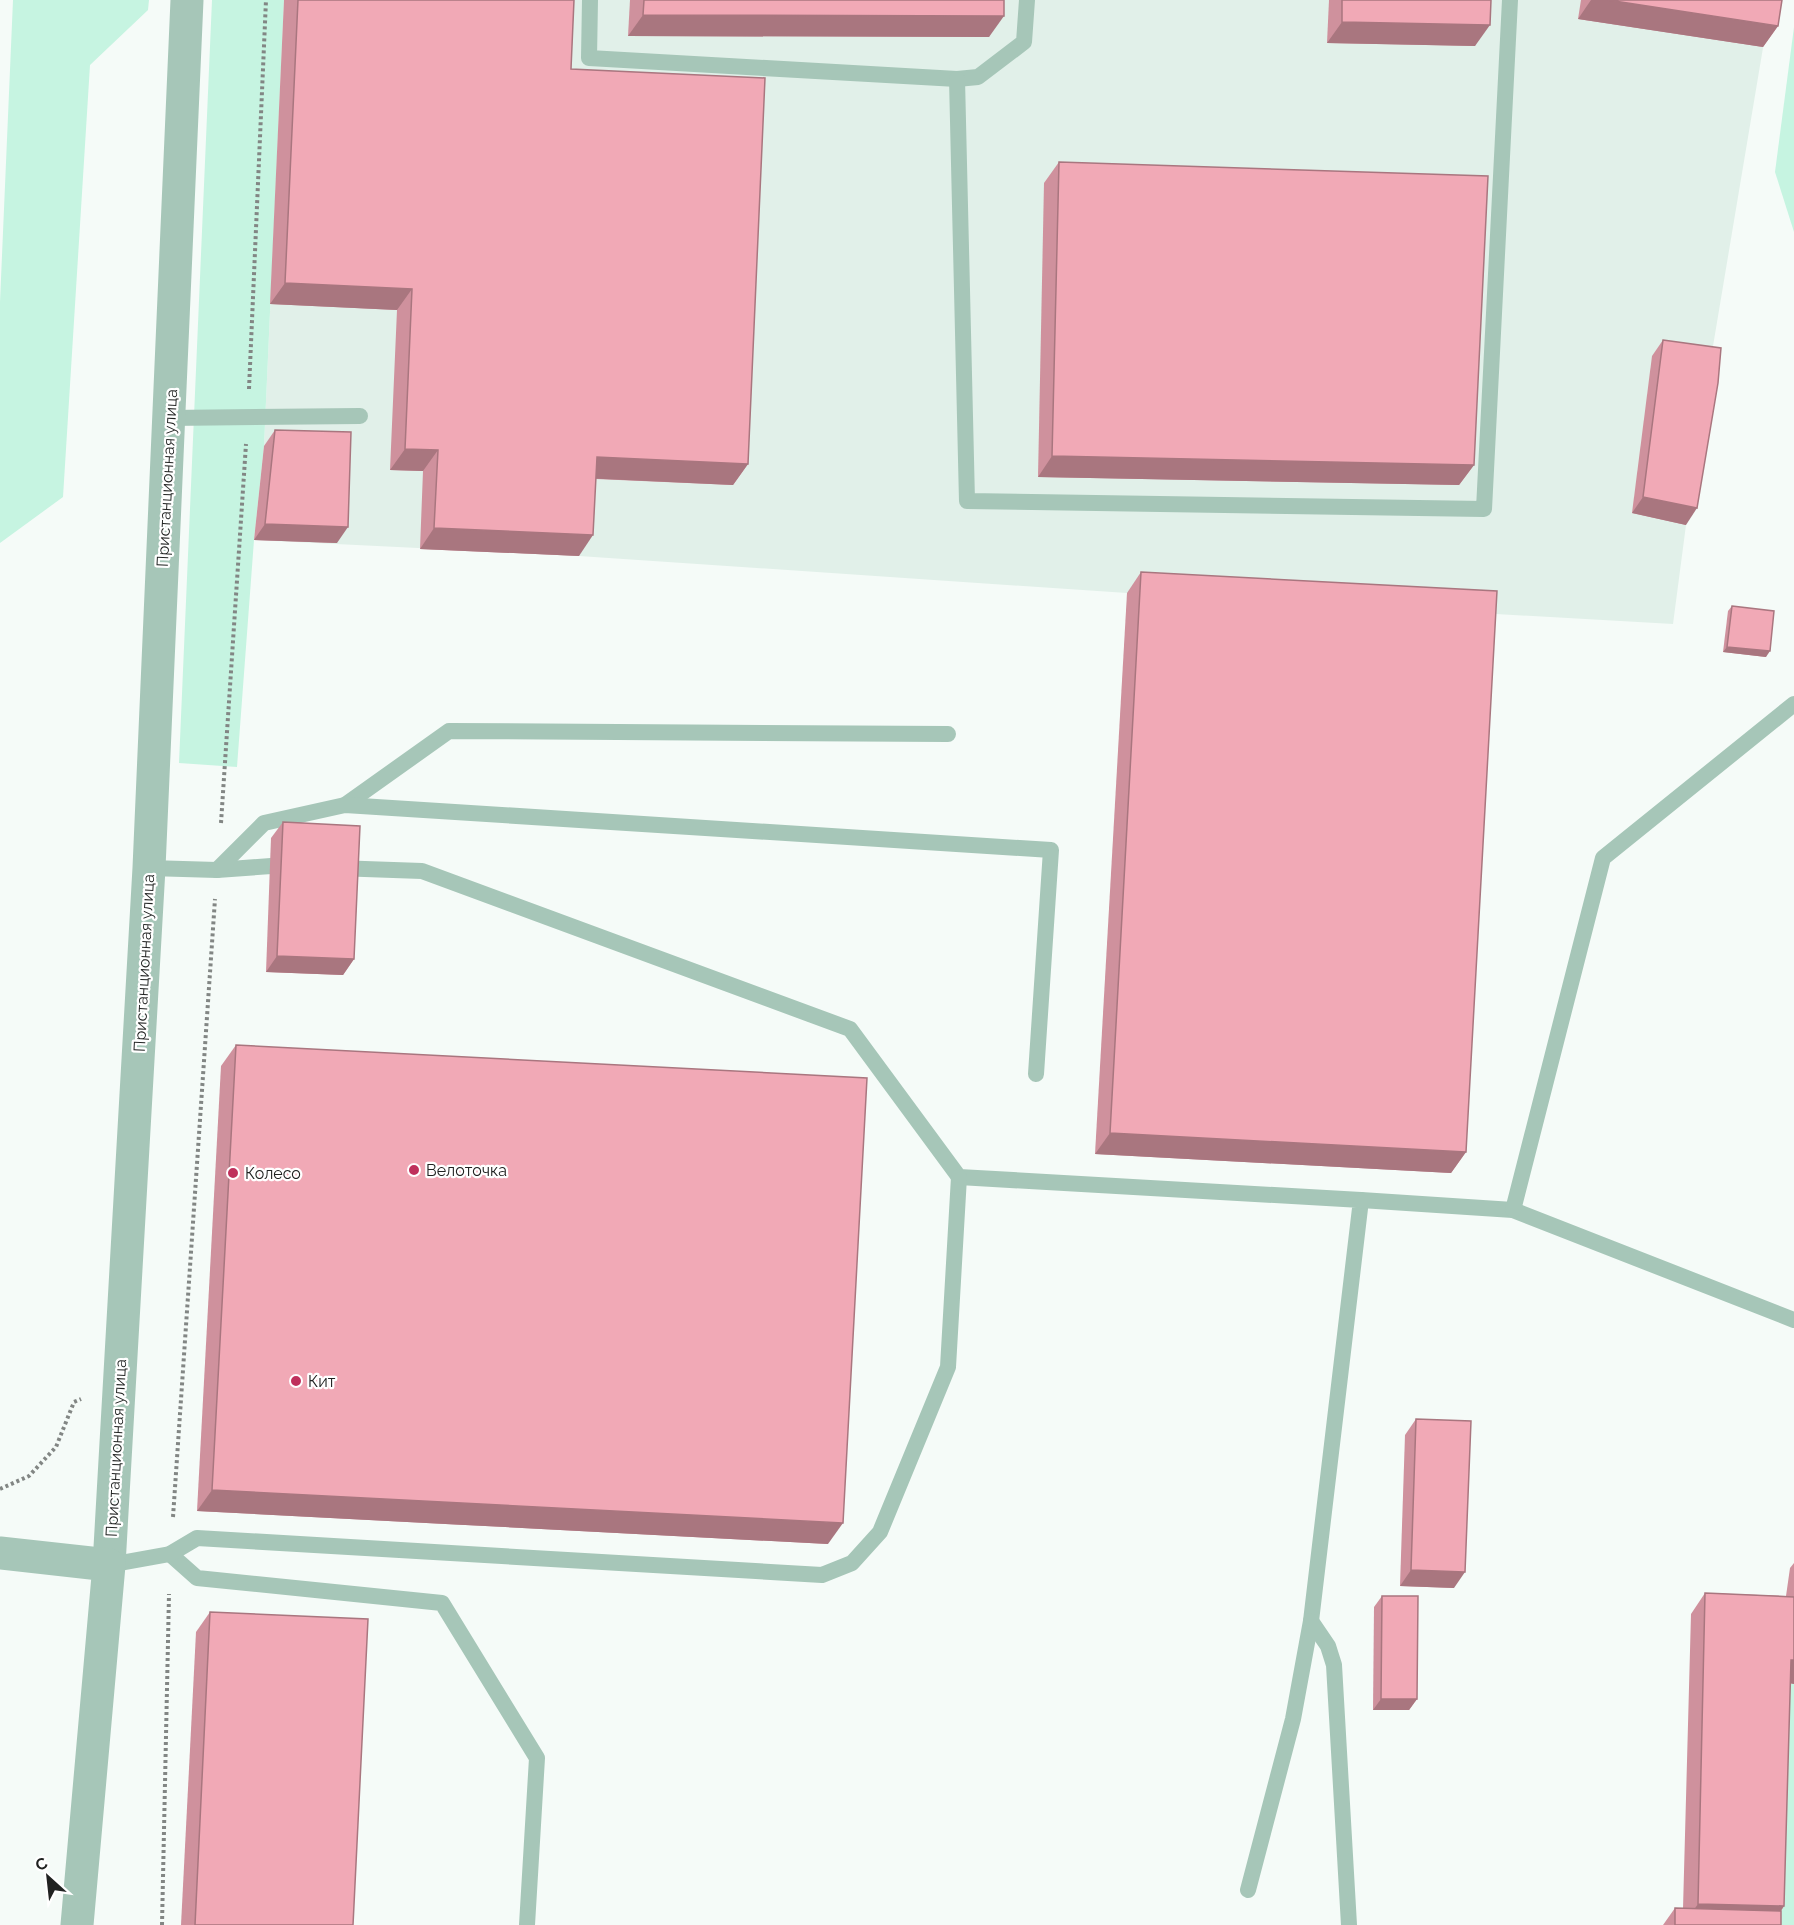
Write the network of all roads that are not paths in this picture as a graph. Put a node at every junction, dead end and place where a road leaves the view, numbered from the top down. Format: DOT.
graph roads {
  1 [pos="187,0"];
  2 [pos="590,0"];
  3 [pos="1027,0"];
  4 [pos="1510,0"];
  5 [pos="957,79"];
  6 [pos="360,416"];
  7 [pos="169,418"];
  8 [pos="1794,704"];
  9 [pos="948,734"];
  10 [pos="345,805"];
  11 [pos="149,868"];
  12 [pos="217,870"];
  13 [pos="1036,1074"];
  14 [pos="959,1177"];
  15 [pos="1361,1200"];
  16 [pos="1514,1209"];
  17 [pos="1794,1320"];
  18 [pos="0,1553"];
  19 [pos="170,1554"];
  20 [pos="109,1565"];
  21 [pos="1311,1621"];
  22 [pos="1248,1890"];
  23 [pos="77,1925"];
  24 [pos="527,1925"];
  25 [pos="1349,1925"];
  1 -- 7 [label="street, Пристанционная улица"];
  2 -- 5 [label="lane"];
  3 -- 5 [label="lane"];
  4 -- 5 [label="lane"];
  6 -- 7 [label="lane"];
  7 -- 11 [label="street, Пристанционная улица"];
  8 -- 16 [label="lane"];
  9 -- 10 [label="lane"];
  10 -- 12 [label="lane"];
  10 -- 13 [label="lane"];
  11 -- 12 [label="lane"];
  11 -- 20 [label="street, Пристанционная улица"];
  12 -- 14 [label="lane"];
  14 -- 15 [label="lane"];
  14 -- 19 [label="lane"];
  15 -- 16 [label="lane"];
  15 -- 21 [label="lane"];
  16 -- 17 [label="lane"];
  18 -- 20 [label="street"];
  19 -- 20 [label="lane"];
  19 -- 24 [label="lane"];
  20 -- 23 [label="street, Пристанционная улица"];
  21 -- 22 [label="lane"];
  21 -- 25 [label="lane"];
}
